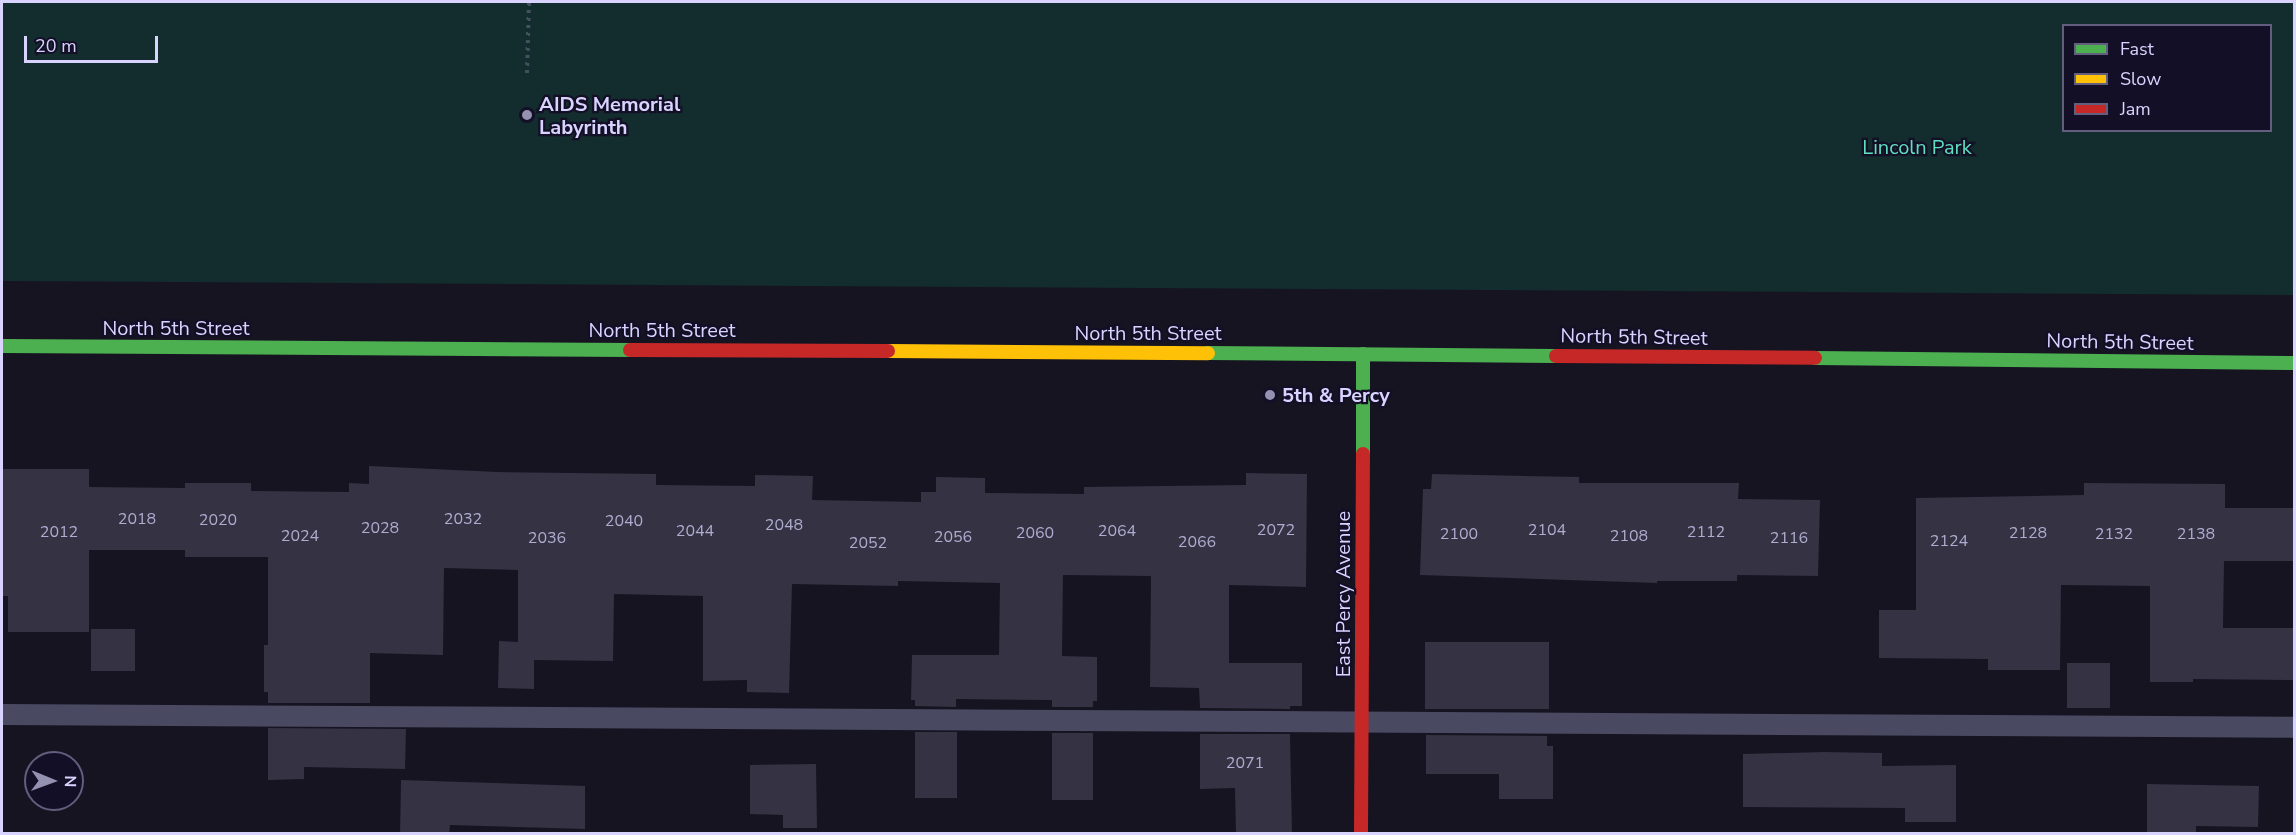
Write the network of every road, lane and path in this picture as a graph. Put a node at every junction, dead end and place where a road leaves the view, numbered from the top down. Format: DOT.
graph roads {
  1 [pos="529,2"];
  2 [pos="527,73"];
  3 [pos="2,346"];
  4 [pos="1363,354"];
  5 [pos="2295,363"];
  6 [pos="2,714"];
  7 [pos="1362,721"];
  8 [pos="2295,727"];
  9 [pos="1361,834"];
  1 -- 2 [label="path"];
  3 -- 4 [label="main road, North 5th Street"];
  4 -- 5 [label="main road, North 5th Street"];
  4 -- 7 [label="main road, East Percy Avenue"];
  6 -- 7 [label="lane"];
  7 -- 8 [label="lane"];
  7 -- 9 [label="main road, East Percy Avenue"];
}
